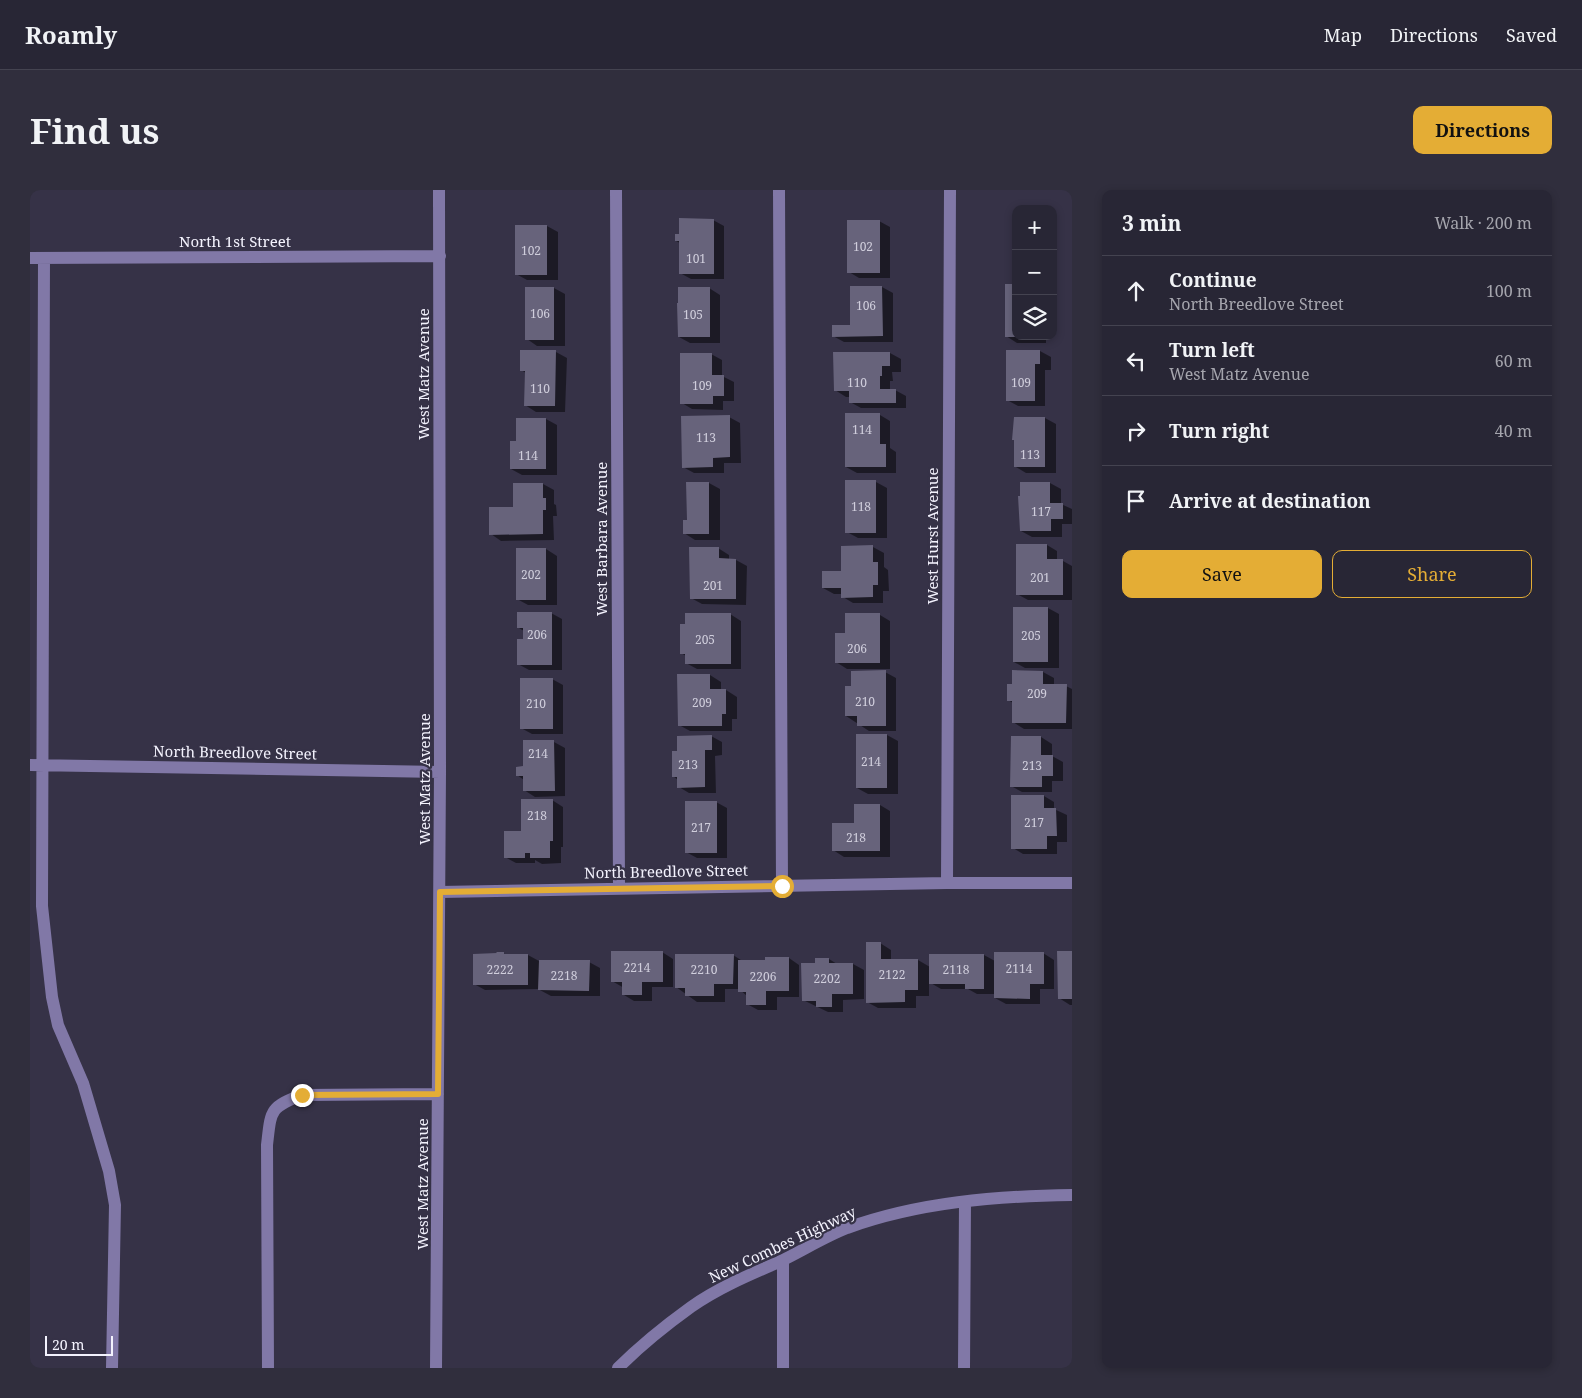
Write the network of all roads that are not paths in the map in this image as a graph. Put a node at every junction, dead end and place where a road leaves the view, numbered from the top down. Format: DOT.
graph roads {
  1 [pos="439,190"];
  2 [pos="616,190"];
  3 [pos="779,190"];
  4 [pos="950,190"];
  5 [pos="440,256"];
  6 [pos="30,258"];
  7 [pos="44,258"];
  8 [pos="30,765"];
  9 [pos="43,765"];
  10 [pos="440,772"];
  11 [pos="947,883"];
  12 [pos="1072,883"];
  13 [pos="782,886"];
  14 [pos="619,888"];
  15 [pos="440,892"];
  16 [pos="438,1094"];
  17 [pos="1072,1195"];
  18 [pos="965,1202"];
  19 [pos="783,1260"];
  20 [pos="112,1368"];
  21 [pos="268,1368"];
  22 [pos="436,1368"];
  23 [pos="618,1368"];
  24 [pos="783,1368"];
  25 [pos="964,1368"];
  1 -- 5 [label="street, West Matz Avenue"];
  2 -- 14 [label="street, West Barbara Avenue"];
  3 -- 13 [label="street"];
  4 -- 11 [label="street, West Hurst Avenue"];
  5 -- 7 [label="street, North 1st Street"];
  5 -- 10 [label="street, West Matz Avenue"];
  6 -- 7 [label="street, North 1st Street"];
  7 -- 9 [label="street"];
  8 -- 9 [label="street, North Breedlove Street"];
  9 -- 10 [label="street, North Breedlove Street"];
  9 -- 20 [label="street"];
  10 -- 15 [label="street, West Matz Avenue"];
  11 -- 12 [label="street, North Breedlove Street"];
  11 -- 13 [label="street, North Breedlove Street"];
  13 -- 14 [label="street, North Breedlove Street"];
  14 -- 15 [label="street, North Breedlove Street"];
  15 -- 16 [label="street, West Matz Avenue"];
  16 -- 21 [label="street"];
  16 -- 22 [label="street, West Matz Avenue"];
  17 -- 18 [label="street, New Combes Highway"];
  18 -- 19 [label="street, New Combes Highway"];
  18 -- 25 [label="street"];
  19 -- 23 [label="street, New Combes Highway"];
  19 -- 24 [label="street"];
}
